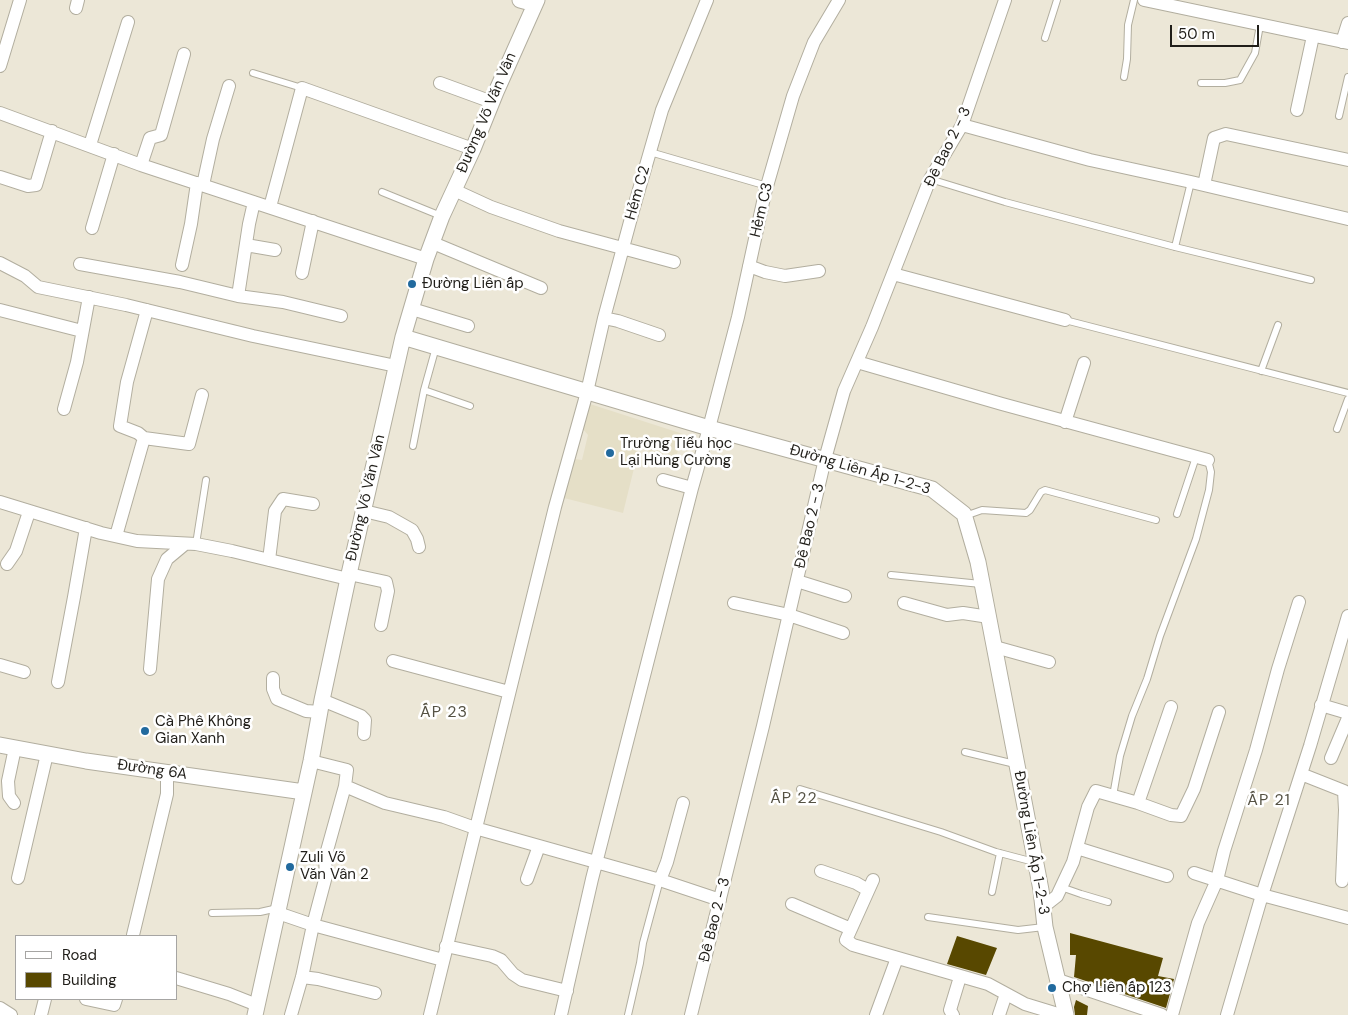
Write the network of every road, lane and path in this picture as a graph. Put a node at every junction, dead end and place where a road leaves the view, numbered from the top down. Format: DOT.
graph roads {
  1 [pos="20,0"];
  2 [pos="520,0"];
  3 [pos="707,0"];
  4 [pos="839,0"];
  5 [pos="1005,0"];
  6 [pos="1057,0"];
  7 [pos="1134,0"];
  8 [pos="1144,0"];
  9 [pos="536,2"];
  10 [pos="128,22"];
  11 [pos="1348,23"];
  12 [pos="1260,25"];
  13 [pos="1313,36"];
  14 [pos="1045,38"];
  15 [pos="1345,42"];
  16 [pos="184,54"];
  17 [pos="0,66"];
  18 [pos="253,73"];
  19 [pos="1124,77"];
  20 [pos="1348,77"];
  21 [pos="1201,82"];
  22 [pos="440,83"];
  23 [pos="229,86"];
  24 [pos="302,88"];
  25 [pos="492,102"];
  26 [pos="1296,110"];
  27 [pos="0,113"];
  28 [pos="1339,116"];
  29 [pos="962,125"];
  30 [pos="52,131"];
  31 [pos="90,145"];
  32 [pos="473,150"];
  33 [pos="650,152"];
  34 [pos="114,154"];
  35 [pos="1348,160"];
  36 [pos="141,165"];
  37 [pos="0,178"];
  38 [pos="930,179"];
  39 [pos="1191,182"];
  40 [pos="200,184"];
  41 [pos="1204,185"];
  42 [pos="767,186"];
  43 [pos="454,190"];
  44 [pos="382,192"];
  45 [pos="254,202"];
  46 [pos="270,207"];
  47 [pos="442,216"];
  48 [pos="1348,219"];
  49 [pos="313,221"];
  50 [pos="92,228"];
  51 [pos="433,243"];
  52 [pos="246,244"];
  53 [pos="1175,247"];
  54 [pos="623,248"];
  55 [pos="276,250"];
  56 [pos="426,259"];
  57 [pos="674,262"];
  58 [pos="0,263"];
  59 [pos="80,264"];
  60 [pos="182,264"];
  61 [pos="749,266"];
  62 [pos="819,271"];
  63 [pos="302,273"];
  64 [pos="893,274"];
  65 [pos="1311,280"];
  66 [pos="541,288"];
  67 [pos="238,296"];
  68 [pos="89,297"];
  69 [pos="412,309"];
  70 [pos="0,310"];
  71 [pos="147,310"];
  72 [pos="342,316"];
  73 [pos="604,318"];
  74 [pos="1065,320"];
  75 [pos="1278,325"];
  76 [pos="468,326"];
  77 [pos="82,332"];
  78 [pos="659,335"];
  79 [pos="403,338"];
  80 [pos="436,347"];
  81 [pos="857,362"];
  82 [pos="1084,363"];
  83 [pos="396,366"];
  84 [pos="1261,371"];
  85 [pos="424,390"];
  86 [pos="587,392"];
  87 [pos="1348,393"];
  88 [pos="202,395"];
  89 [pos="1348,399"];
  90 [pos="470,406"];
  91 [pos="64,409"];
  92 [pos="1065,422"];
  93 [pos="709,428"];
  94 [pos="1337,429"];
  95 [pos="144,438"];
  96 [pos="413,446"];
  97 [pos="1202,458"];
  98 [pos="825,459"];
  99 [pos="206,480"];
  100 [pos="663,480"];
  101 [pos="692,488"];
  102 [pos="0,502"];
  103 [pos="313,504"];
  104 [pos="364,511"];
  105 [pos="30,512"];
  106 [pos="1177,514"];
  107 [pos="965,516"];
  108 [pos="1156,520"];
  109 [pos="86,528"];
  110 [pos="116,536"];
  111 [pos="191,544"];
  112 [pos="419,547"];
  113 [pos="269,560"];
  114 [pos="7,564"];
  115 [pos="891,575"];
  116 [pos="348,576"];
  117 [pos="797,581"];
  118 [pos="982,584"];
  119 [pos="845,596"];
  120 [pos="1299,602"];
  121 [pos="734,603"];
  122 [pos="904,603"];
  123 [pos="789,615"];
  124 [pos="989,616"];
  125 [pos="1348,616"];
  126 [pos="381,625"];
  127 [pos="843,633"];
  128 [pos="995,647"];
  129 [pos="394,661"];
  130 [pos="1049,662"];
  131 [pos="0,665"];
  132 [pos="150,669"];
  133 [pos="24,672"];
  134 [pos="273,678"];
  135 [pos="58,682"];
  136 [pos="509,692"];
  137 [pos="1321,705"];
  138 [pos="321,706"];
  139 [pos="1171,707"];
  140 [pos="1219,712"];
  141 [pos="1348,713"];
  142 [pos="1348,718"];
  143 [pos="364,734"];
  144 [pos="8,747"];
  145 [pos="965,752"];
  146 [pos="47,754"];
  147 [pos="1330,758"];
  148 [pos="312,761"];
  149 [pos="1017,764"];
  150 [pos="168,772"];
  151 [pos="1301,774"];
  152 [pos="345,786"];
  153 [pos="800,789"];
  154 [pos="304,792"];
  155 [pos="1346,792"];
  156 [pos="1113,796"];
  157 [pos="14,803"];
  158 [pos="683,803"];
  159 [pos="1138,803"];
  160 [pos="476,828"];
  161 [pos="539,846"];
  162 [pos="1077,848"];
  163 [pos="1000,853"];
  164 [pos="1036,862"];
  165 [pos="596,863"];
  166 [pos="821,871"];
  167 [pos="1194,873"];
  168 [pos="1167,876"];
  169 [pos="18,878"];
  170 [pos="527,879"];
  171 [pos="660,880"];
  172 [pos="1217,880"];
  173 [pos="1342,881"];
  174 [pos="1062,887"];
  175 [pos="992,892"];
  176 [pos="1262,895"];
  177 [pos="720,900"];
  178 [pos="1108,902"];
  179 [pos="792,904"];
  180 [pos="1044,907"];
  181 [pos="278,910"];
  182 [pos="212,912"];
  183 [pos="928,917"];
  184 [pos="1348,918"];
  185 [pos="313,925"];
  186 [pos="1045,927"];
  187 [pos="851,929"];
  188 [pos="133,935"];
  189 [pos="446,946"];
  190 [pos="897,958"];
  191 [pos="443,960"];
  192 [pos="302,977"];
  193 [pos="960,977"];
  194 [pos="178,979"];
  195 [pos="1058,980"];
  196 [pos="567,991"];
  197 [pos="375,993"];
  198 [pos="1006,994"];
  199 [pos="45,1000"];
  200 [pos="91,1000"];
  201 [pos="116,1000"];
  202 [pos="0,1008"];
  203 [pos="256,1010"];
  204 [pos="1140,1011"];
  205 [pos="11,1015"];
  206 [pos="41,1015"];
  207 [pos="291,1015"];
  208 [pos="430,1015"];
  209 [pos="561,1015"];
  210 [pos="628,1015"];
  211 [pos="691,1015"];
  212 [pos="876,1015"];
  213 [pos="953,1015"];
  214 [pos="999,1015"];
  215 [pos="1061,1015"];
  216 [pos="1066,1015"];
  217 [pos="1162,1015"];
  218 [pos="1172,1015"];
  219 [pos="1227,1015"];
  1 -- 17 [label="street"];
  2 -- 9 [label="street"];
  3 -- 33 [label="street, Hẻm C2"];
  4 -- 42 [label="street, Hẻm C3"];
  5 -- 29 [label="street, Đê Bao 2 - 3"];
  6 -- 14 [label="lane"];
  7 -- 19 [label="lane"];
  8 -- 12 [label="street"];
  9 -- 25 [label="street, Đường Võ Văn Vân"];
  10 -- 31 [label="street"];
  11 -- 15 [label="street"];
  12 -- 13 [label="street"];
  12 -- 21 [label="lane"];
  13 -- 15 [label="street"];
  13 -- 26 [label="street"];
  16 -- 36 [label="street"];
  18 -- 24 [label="lane"];
  20 -- 28 [label="lane"];
  22 -- 25 [label="street"];
  23 -- 40 [label="street"];
  24 -- 32 [label="street"];
  24 -- 46 [label="street"];
  25 -- 32 [label="street, Đường Võ Văn Vân"];
  27 -- 30 [label="street"];
  29 -- 38 [label="street, Đê Bao 2 - 3"];
  29 -- 39 [label="street"];
  30 -- 31 [label="street"];
  30 -- 37 [label="street"];
  31 -- 34 [label="street"];
  32 -- 43 [label="street, Đường Võ Văn Vân"];
  33 -- 42 [label="lane"];
  33 -- 54 [label="street, Hẻm C2"];
  34 -- 36 [label="street"];
  34 -- 50 [label="street"];
  35 -- 41 [label="street"];
  36 -- 40 [label="street"];
  38 -- 53 [label="lane"];
  38 -- 64 [label="street, Đê Bao 2 - 3"];
  39 -- 41 [label="street"];
  39 -- 53 [label="lane"];
  40 -- 45 [label="street"];
  40 -- 60 [label="street"];
  41 -- 48 [label="street"];
  42 -- 61 [label="street, Hẻm C3"];
  43 -- 47 [label="street, Đường Võ Văn Vân"];
  43 -- 54 [label="street"];
  44 -- 47 [label="lane"];
  45 -- 46 [label="street"];
  45 -- 52 [label="street"];
  46 -- 49 [label="street"];
  47 -- 51 [label="street, Đường Võ Văn Vân"];
  49 -- 56 [label="street"];
  49 -- 63 [label="street"];
  51 -- 56 [label="street, Đường Võ Văn Vân"];
  51 -- 66 [label="street"];
  52 -- 55 [label="street"];
  52 -- 67 [label="street"];
  53 -- 65 [label="lane"];
  54 -- 57 [label="street"];
  54 -- 73 [label="street, Hẻm C2"];
  56 -- 69 [label="street, Đường Võ Văn Vân"];
  58 -- 68 [label="street"];
  59 -- 67 [label="street"];
  61 -- 62 [label="street"];
  61 -- 93 [label="street, Hẻm C3"];
  64 -- 74 [label="street"];
  64 -- 81 [label="street, Đê Bao 2 - 3"];
  67 -- 72 [label="street"];
  68 -- 71 [label="street"];
  68 -- 77 [label="street"];
  69 -- 76 [label="street"];
  69 -- 79 [label="street, Đường Võ Văn Vân"];
  70 -- 77 [label="street"];
  71 -- 83 [label="street"];
  71 -- 95 [label="street"];
  73 -- 78 [label="street"];
  73 -- 86 [label="street, Hẻm C2"];
  74 -- 84 [label="lane"];
  75 -- 84 [label="lane"];
  77 -- 91 [label="street"];
  79 -- 80 [label="street, Đường Liên Ấp 1-2-3"];
  79 -- 83 [label="street, Đường Võ Văn Vân"];
  80 -- 85 [label="lane"];
  80 -- 86 [label="street, Đường Liên Ấp 1-2-3"];
  81 -- 92 [label="street"];
  81 -- 98 [label="street, Đê Bao 2 - 3"];
  82 -- 92 [label="street"];
  83 -- 104 [label="street, Đường Võ Văn Vân"];
  84 -- 87 [label="lane"];
  85 -- 90 [label="lane"];
  85 -- 96 [label="lane"];
  86 -- 93 [label="street, Đường Liên Ấp 1-2-3"];
  86 -- 136 [label="street, Hẻm C2"];
  88 -- 95 [label="street"];
  89 -- 94 [label="lane"];
  92 -- 97 [label="street"];
  93 -- 98 [label="street, Đường Liên Ấp 1-2-3"];
  93 -- 101 [label="street, Hẻm C3"];
  95 -- 110 [label="street"];
  97 -- 106 [label="lane"];
  97 -- 156 [label="lane"];
  98 -- 107 [label="street, Đường Liên Ấp 1-2-3"];
  98 -- 117 [label="street, Đê Bao 2 - 3"];
  99 -- 111 [label="lane"];
  100 -- 101 [label="street"];
  101 -- 165 [label="street, Hẻm C3"];
  102 -- 105 [label="street"];
  103 -- 113 [label="street"];
  104 -- 112 [label="street"];
  104 -- 116 [label="street, Đường Võ Văn Vân"];
  105 -- 109 [label="street"];
  105 -- 114 [label="street"];
  107 -- 108 [label="lane"];
  107 -- 118 [label="street, Đường Liên Ấp 1-2-3"];
  109 -- 110 [label="street"];
  109 -- 135 [label="street"];
  110 -- 111 [label="street"];
  111 -- 113 [label="street"];
  111 -- 132 [label="street"];
  113 -- 116 [label="street"];
  115 -- 118 [label="lane"];
  116 -- 126 [label="street"];
  116 -- 138 [label="street, Đường Võ Văn Vân"];
  117 -- 119 [label="street"];
  117 -- 123 [label="street, Đê Bao 2 - 3"];
  118 -- 124 [label="street, Đường Liên Ấp 1-2-3"];
  120 -- 172 [label="street"];
  121 -- 123 [label="street"];
  122 -- 124 [label="street"];
  123 -- 127 [label="street"];
  123 -- 177 [label="street, Đê Bao 2 - 3"];
  124 -- 128 [label="street, Đường Liên Ấp 1-2-3"];
  125 -- 137 [label="street"];
  128 -- 130 [label="street"];
  128 -- 149 [label="street, Đường Liên Ấp 1-2-3"];
  129 -- 136 [label="street"];
  131 -- 133 [label="street"];
  134 -- 138 [label="street"];
  136 -- 160 [label="street, Hẻm C2"];
  137 -- 141 [label="street"];
  137 -- 151 [label="street"];
  138 -- 143 [label="street"];
  138 -- 148 [label="street, Đường Võ Văn Vân"];
  139 -- 159 [label="street"];
  140 -- 159 [label="street"];
  142 -- 147 [label="street"];
  144 -- 146 [label="street, Đường 6A"];
  144 -- 157 [label="street"];
  145 -- 149 [label="lane"];
  146 -- 150 [label="street, Đường 6A"];
  146 -- 169 [label="street"];
  148 -- 152 [label="street"];
  148 -- 154 [label="street, Đường Võ Văn Vân"];
  149 -- 164 [label="street, Đường Liên Ấp 1-2-3"];
  150 -- 154 [label="street, Đường 6A"];
  150 -- 188 [label="street"];
  151 -- 155 [label="street"];
  151 -- 176 [label="street"];
  152 -- 160 [label="street"];
  152 -- 185 [label="street"];
  153 -- 163 [label="lane"];
  154 -- 181 [label="street, Đường Võ Văn Vân"];
  155 -- 173 [label="street"];
  156 -- 159 [label="street"];
  156 -- 162 [label="street"];
  158 -- 171 [label="street"];
  160 -- 161 [label="street"];
  160 -- 189 [label="street, Hẻm C2"];
  161 -- 165 [label="street"];
  161 -- 170 [label="street"];
  162 -- 168 [label="street"];
  162 -- 174 [label="street"];
  163 -- 164 [label="lane"];
  163 -- 175 [label="lane"];
  164 -- 180 [label="street, Đường Liên Ấp 1-2-3"];
  165 -- 171 [label="street"];
  165 -- 196 [label="street, Hẻm C3"];
  166 -- 187 [label="street"];
  167 -- 172 [label="street"];
  171 -- 177 [label="street"];
  171 -- 210 [label="lane"];
  172 -- 176 [label="street"];
  172 -- 218 [label="street"];
  174 -- 178 [label="lane"];
  174 -- 180 [label="street"];
  176 -- 184 [label="street"];
  176 -- 219 [label="street"];
  177 -- 211 [label="street, Đê Bao 2 - 3"];
  179 -- 187 [label="street"];
  180 -- 186 [label="street, Đường Liên Ấp 1-2-3"];
  181 -- 182 [label="lane"];
  181 -- 185 [label="street"];
  181 -- 203 [label="street, Đường Võ Văn Vân"];
  183 -- 186 [label="lane"];
  185 -- 191 [label="street"];
  185 -- 192 [label="street"];
  186 -- 195 [label="street, Đường Liên Ấp 1-2-3"];
  187 -- 190 [label="street"];
  189 -- 191 [label="street, Hẻm C2"];
  189 -- 196 [label="street"];
  190 -- 193 [label="street"];
  190 -- 212 [label="street"];
  191 -- 208 [label="street, Hẻm C2"];
  192 -- 197 [label="street"];
  192 -- 207 [label="street"];
  193 -- 198 [label="street"];
  193 -- 213 [label="street"];
  194 -- 203 [label="street"];
  195 -- 204 [label="street"];
  195 -- 216 [label="street, Đường Liên Ấp 1-2-3"];
  196 -- 209 [label="street, Hẻm C3"];
  198 -- 214 [label="street"];
  198 -- 215 [label="street"];
  199 -- 206 [label="street"];
  200 -- 201 [label="street"];
  202 -- 205 [label="street"];
  204 -- 217 [label="street"];
}
